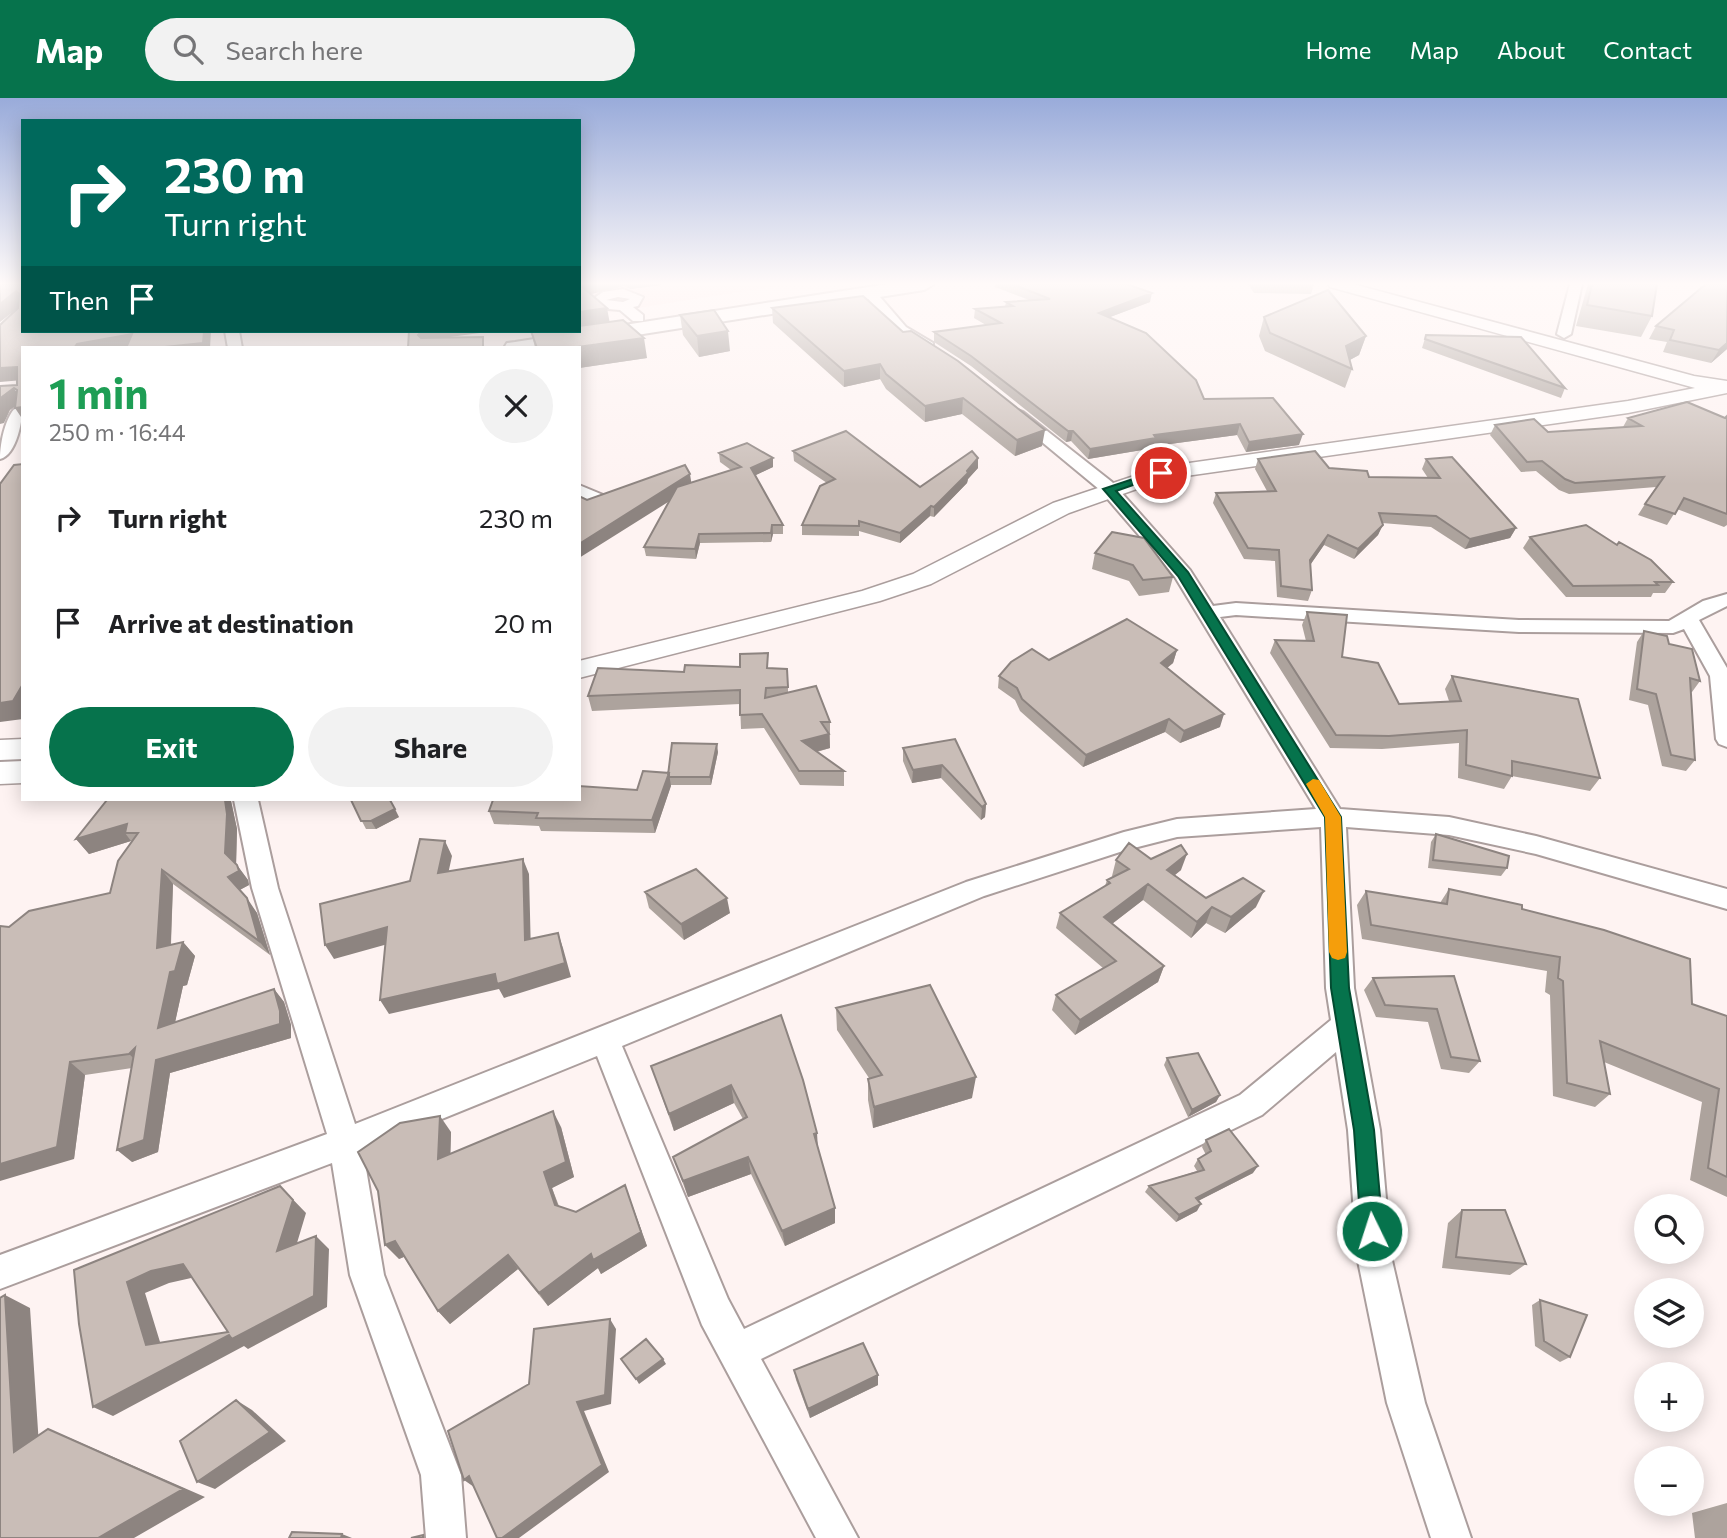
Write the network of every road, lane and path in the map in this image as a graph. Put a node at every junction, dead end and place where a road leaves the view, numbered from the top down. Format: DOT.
graph roads {
  1 [pos="935,351"];
  2 [pos="1581,351"];
  3 [pos="1623,351"];
  4 [pos="944,357"];
  5 [pos="1726,381"];
  6 [pos="1693,382"];
  7 [pos="16,398"];
  8 [pos="1004,403"];
  9 [pos="0,454"];
  10 [pos="1101,483"];
  11 [pos="581,491"];
  12 [pos="602,500"];
  13 [pos="1721,603"];
  14 [pos="1209,613"];
  15 [pos="1688,618"];
  16 [pos="581,652"];
  17 [pos="581,669"];
  18 [pos="1727,739"];
  19 [pos="0,750"];
  20 [pos="21,750"];
  21 [pos="21,772"];
  22 [pos="0,773"];
  23 [pos="246,801"];
  24 [pos="1333,817"];
  25 [pos="1727,900"];
  26 [pos="1346,1025"];
  27 [pos="605,1040"];
  28 [pos="345,1142"];
  29 [pos="0,1272"];
  30 [pos="737,1352"];
  31 [pos="446,1538"];
  32 [pos="838,1538"];
  33 [pos="1451,1538"];
  1 -- 4 [label="street"];
  2 -- 6 [label="street"];
  3 -- 5 [label="street"];
  5 -- 6 [label="street"];
  5 -- 10 [label="street"];
  6 -- 10 [label="street"];
  7 -- 9 [label="street"];
  8 -- 10 [label="street"];
  10 -- 14 [label="street"];
  10 -- 16 [label="street"];
  10 -- 17 [label="street"];
  11 -- 12 [label="street"];
  13 -- 15 [label="street"];
  14 -- 15 [label="street"];
  14 -- 24 [label="street"];
  15 -- 18 [label="street"];
  19 -- 20 [label="street"];
  21 -- 22 [label="street"];
  23 -- 28 [label="street"];
  24 -- 25 [label="street"];
  24 -- 26 [label="street"];
  24 -- 27 [label="street"];
  26 -- 30 [label="street"];
  26 -- 33 [label="street"];
  27 -- 28 [label="street"];
  27 -- 30 [label="street"];
  28 -- 29 [label="street"];
  28 -- 31 [label="street"];
  30 -- 32 [label="street"];
}
